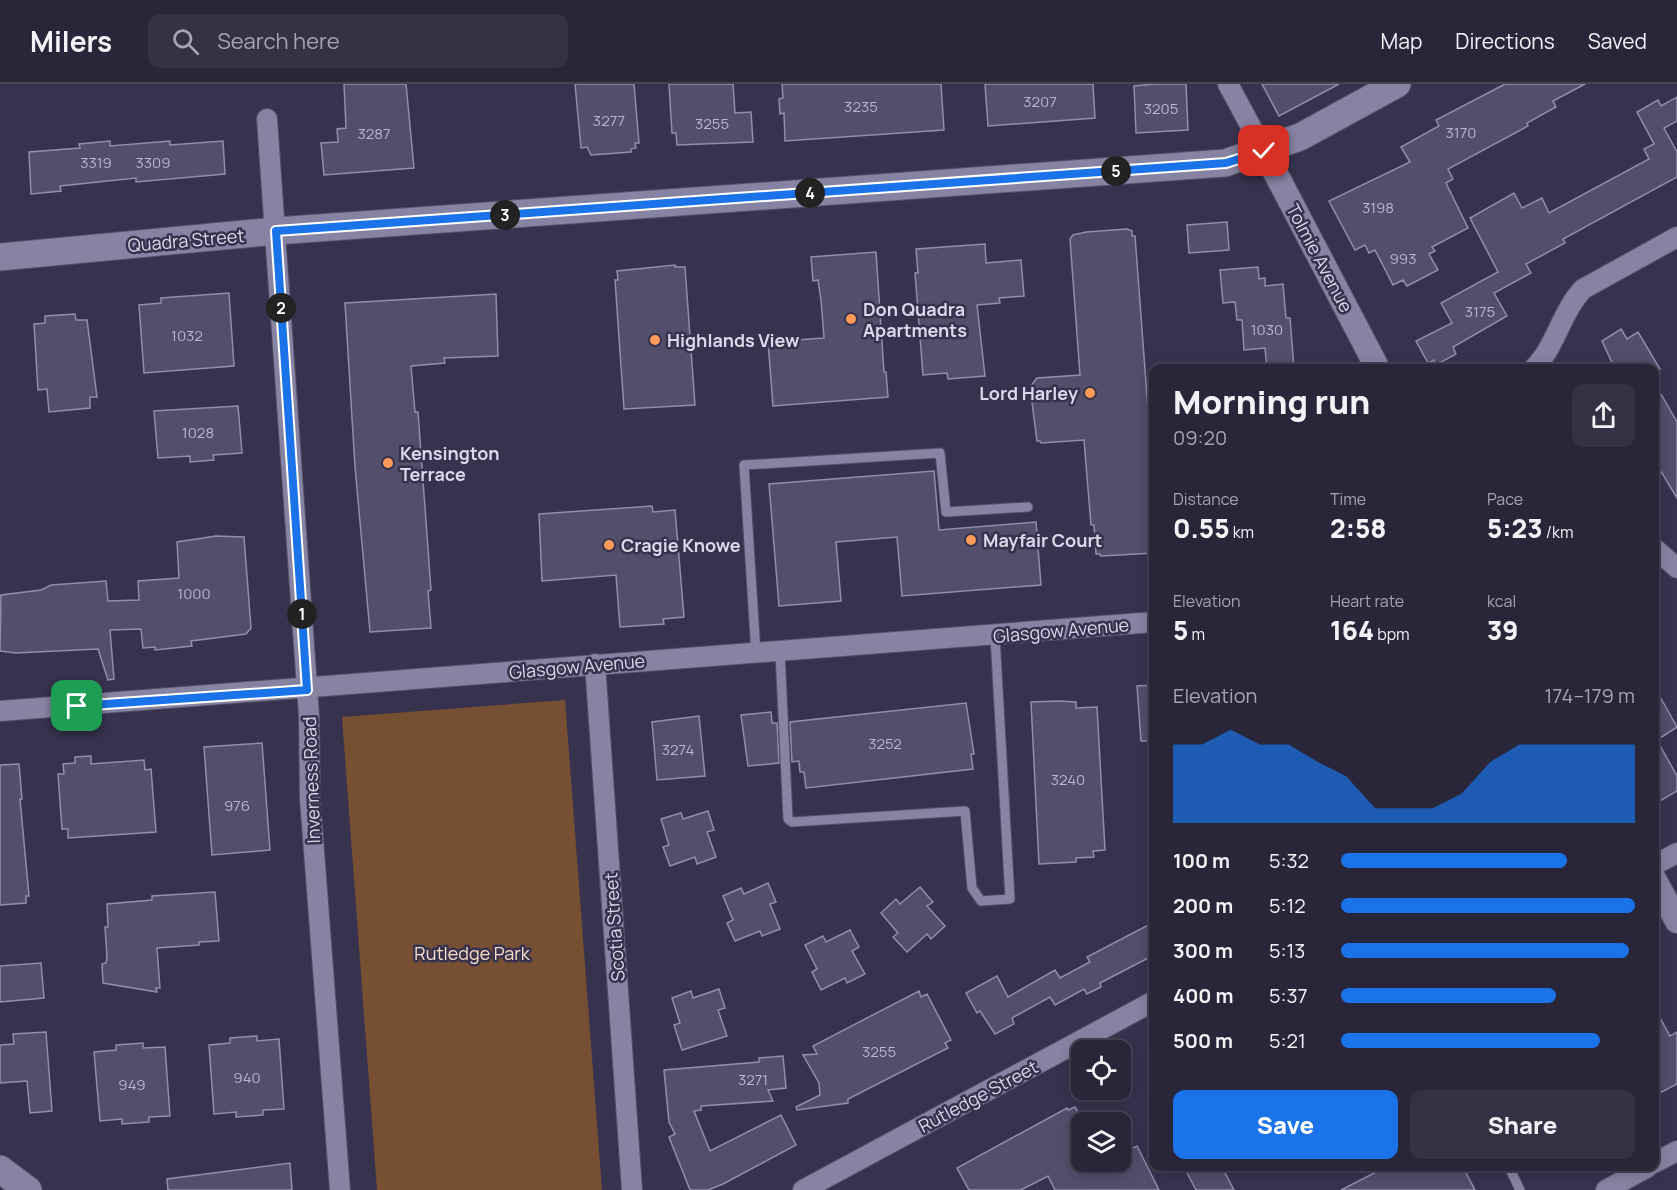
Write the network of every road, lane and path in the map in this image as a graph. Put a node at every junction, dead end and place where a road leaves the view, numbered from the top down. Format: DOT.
graph roads {
  1 [pos="1228,84"];
  2 [pos="1397,84"];
  3 [pos="267,119"];
  4 [pos="1264,151"];
  5 [pos="276,231"];
  6 [pos="1677,237"];
  7 [pos="0,257"];
  8 [pos="1375,364"];
  9 [pos="1540,364"];
  10 [pos="1028,507"];
  11 [pos="1659,555"];
  12 [pos="1677,568"];
  13 [pos="1149,622"];
  14 [pos="995,636"];
  15 [pos="780,652"];
  16 [pos="756,654"];
  17 [pos="595,664"];
  18 [pos="307,690"];
  19 [pos="0,711"];
  20 [pos="1677,853"];
  21 [pos="1659,863"];
  22 [pos="1659,888"];
  23 [pos="1677,921"];
  24 [pos="1149,1004"];
  25 [pos="1677,1151"];
  26 [pos="1659,1160"];
  27 [pos="0,1169"];
  28 [pos="1511,1171"];
  29 [pos="1641,1171"];
  30 [pos="28,1190"];
  31 [pos="340,1190"];
  32 [pos="632,1190"];
  33 [pos="803,1190"];
  34 [pos="1521,1190"];
  35 [pos="1606,1190"];
  1 -- 4 [label="street, Tolmie Avenue"];
  2 -- 4 [label="main road, Quadra Street"];
  3 -- 5 [label="street, Inverness Road"];
  4 -- 5 [label="main road, Quadra Street"];
  4 -- 8 [label="street, Tolmie Avenue"];
  5 -- 7 [label="main road, Quadra Street"];
  5 -- 18 [label="street, Inverness Road"];
  6 -- 9 [label="street"];
  10 -- 16 [label="lane"];
  11 -- 12 [label="street"];
  13 -- 14 [label="street, Glasgow Avenue"];
  14 -- 15 [label="street, Glasgow Avenue"];
  14 -- 15 [label="lane"];
  15 -- 16 [label="street, Glasgow Avenue"];
  16 -- 17 [label="street, Glasgow Avenue"];
  17 -- 18 [label="street, Glasgow Avenue"];
  17 -- 32 [label="street, Scotia Street"];
  18 -- 19 [label="street, Glasgow Avenue"];
  18 -- 31 [label="street, Inverness Road"];
  20 -- 21 [label="street"];
  22 -- 23 [label="street"];
  24 -- 33 [label="street, Rutledge Street"];
  25 -- 26 [label="street"];
  27 -- 30 [label="main road"];
  28 -- 34 [label="lane"];
  29 -- 35 [label="street"];
}
